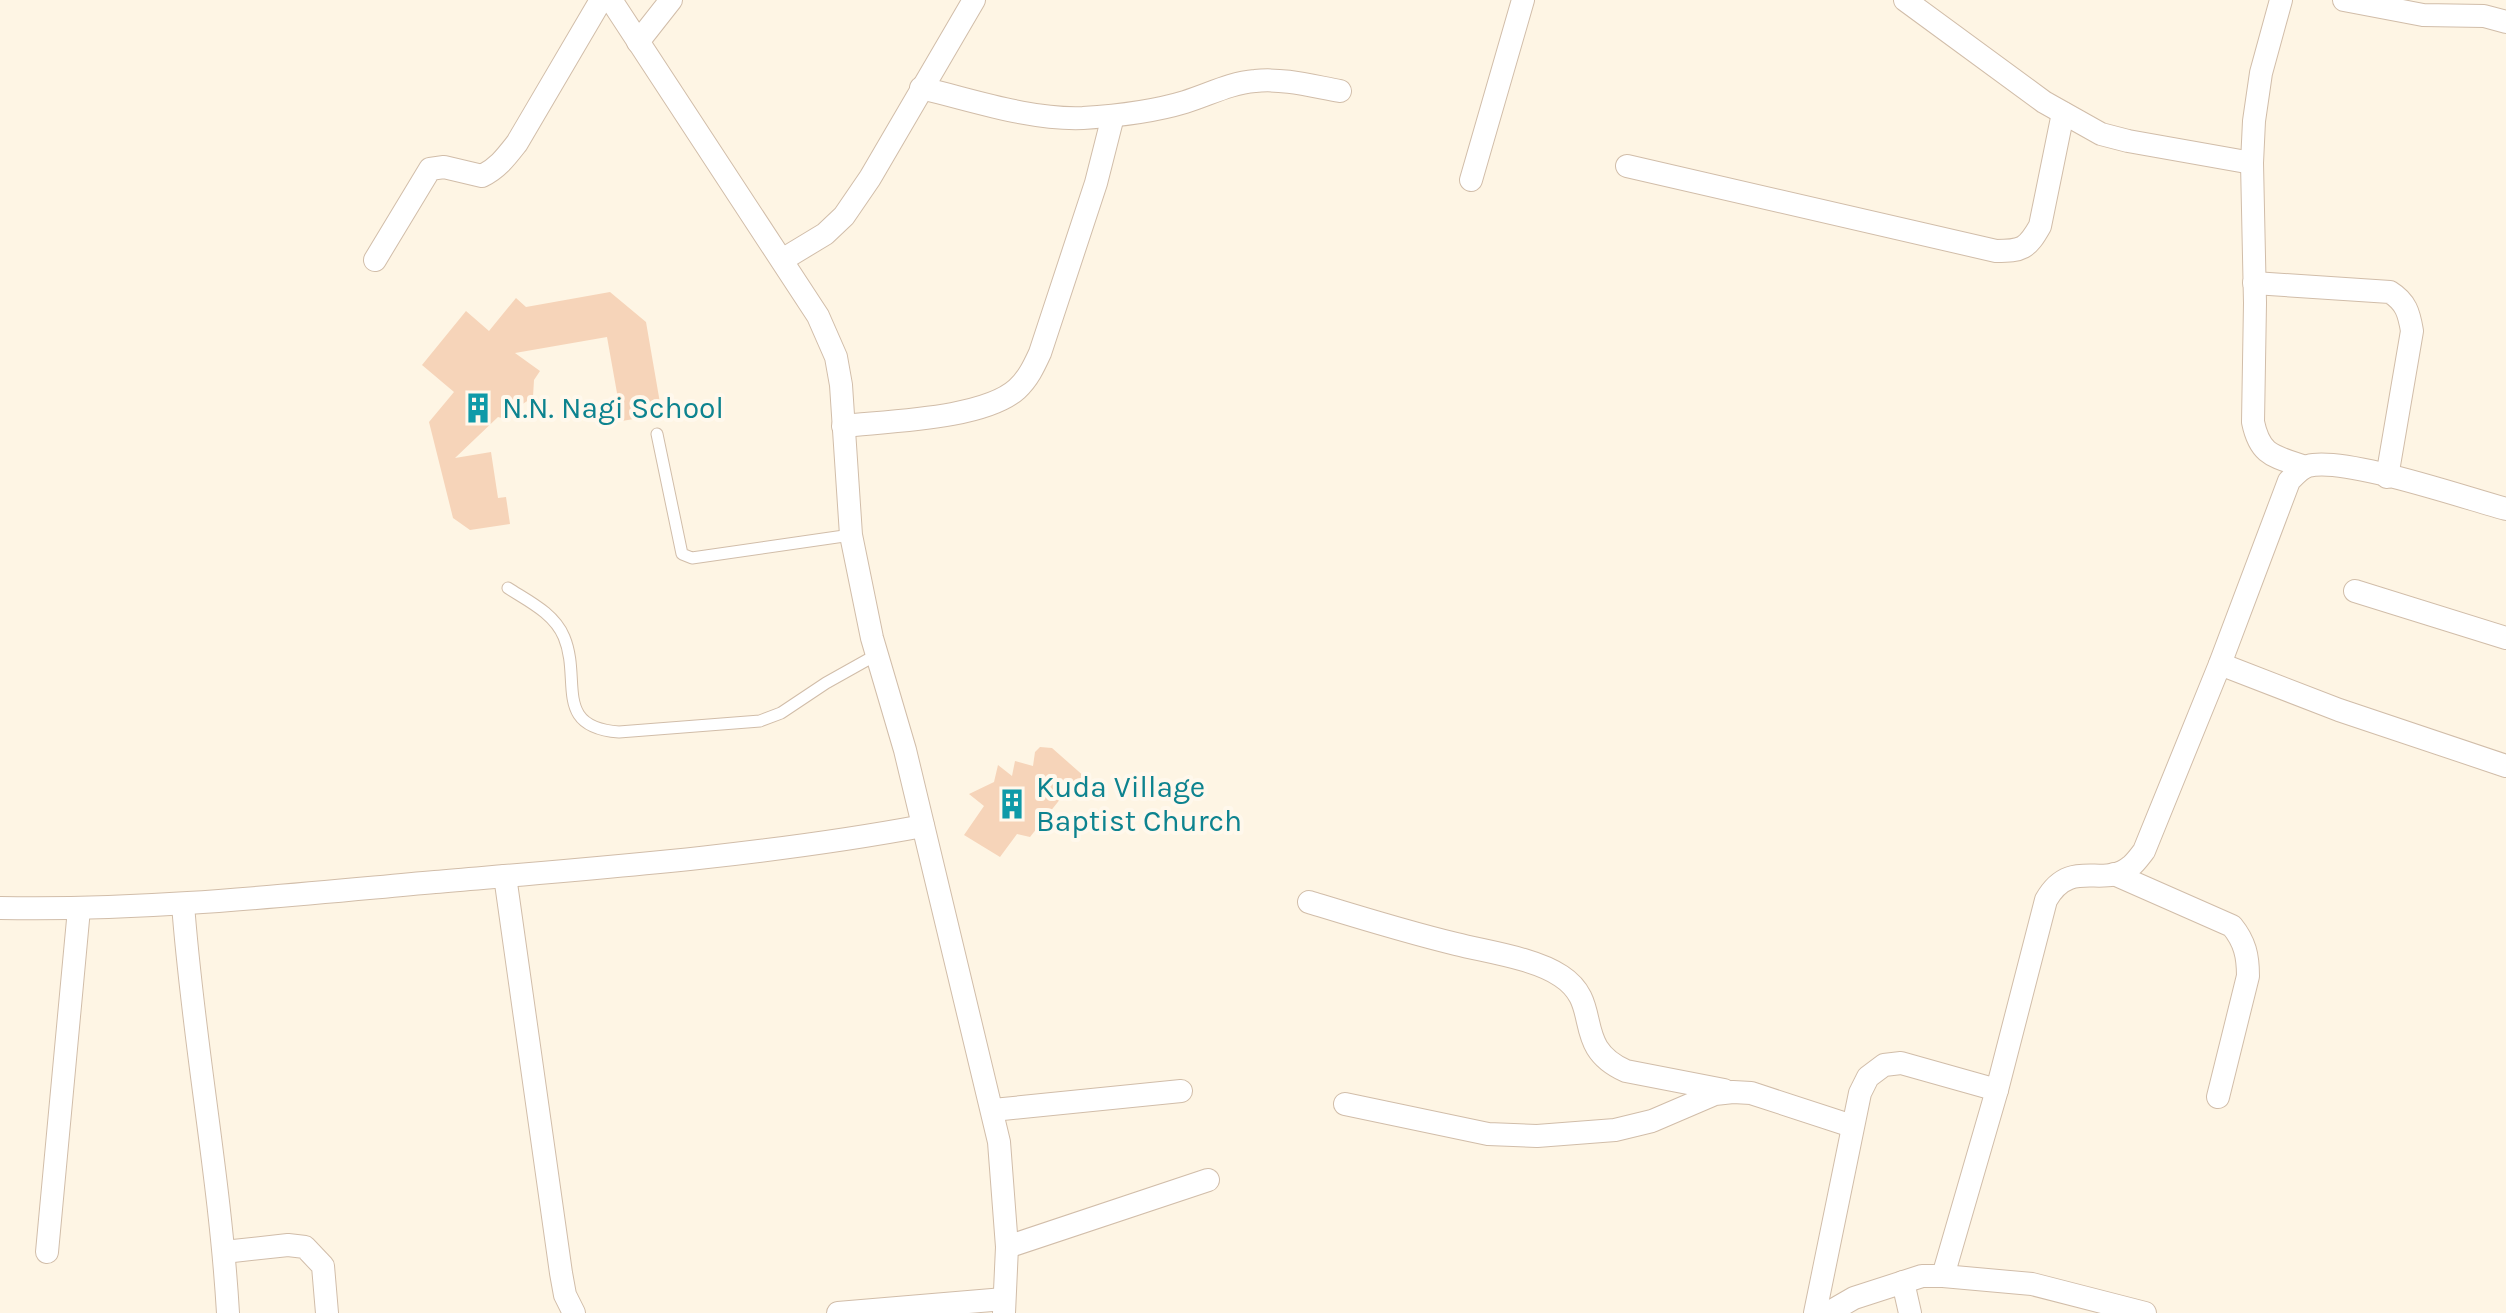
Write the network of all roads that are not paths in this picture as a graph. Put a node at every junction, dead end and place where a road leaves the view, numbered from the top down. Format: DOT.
graph roads {
  1 [pos="601,0"];
  2 [pos="611,0"];
  3 [pos="671,0"];
  4 [pos="974,0"];
  5 [pos="1523,0"];
  6 [pos="1905,0"];
  7 [pos="2281,0"];
  8 [pos="2344,0"];
  9 [pos="2486,8"];
  10 [pos="2506,22"];
  11 [pos="638,42"];
  12 [pos="921,88"];
  13 [pos="1340,91"];
  14 [pos="2063,113"];
  15 [pos="1113,116"];
  16 [pos="2252,163"];
  17 [pos="1627,166"];
  18 [pos="1471,180"];
  19 [pos="375,260"];
  20 [pos="782,260"];
  21 [pos="2254,283"];
  22 [pos="843,426"];
  23 [pos="657,434"];
  24 [pos="2305,467"];
  25 [pos="2387,477"];
  26 [pos="2506,509"];
  27 [pos="851,535"];
  28 [pos="508,588"];
  29 [pos="2355,591"];
  30 [pos="2506,638"];
  31 [pos="876,655"];
  32 [pos="2220,664"];
  33 [pos="2506,766"];
  34 [pos="923,826"];
  35 [pos="2114,874"];
  36 [pos="505,876"];
  37 [pos="1309,902"];
  38 [pos="183,904"];
  39 [pos="0,908"];
  40 [pos="79,909"];
  41 [pos="1997,1090"];
  42 [pos="1181,1091"];
  43 [pos="1733,1092"];
  44 [pos="2218,1097"];
  45 [pos="1345,1104"];
  46 [pos="993,1110"];
  47 [pos="1852,1126"];
  48 [pos="1208,1180"];
  49 [pos="1007,1247"];
  50 [pos="47,1252"];
  51 [pos="224,1252"];
  52 [pos="1943,1276"];
  53 [pos="1903,1282"];
  54 [pos="1004,1306"];
  55 [pos="2105,1308"];
  56 [pos="228,1313"];
  57 [pos="327,1313"];
  58 [pos="574,1313"];
  59 [pos="838,1313"];
  60 [pos="1815,1313"];
  61 [pos="1828,1313"];
  62 [pos="1910,1313"];
  63 [pos="2145,1313"];
  1 -- 19 [label="street"];
  2 -- 11 [label="street"];
  3 -- 11 [label="street"];
  4 -- 12 [label="street"];
  5 -- 18 [label="street"];
  6 -- 14 [label="street"];
  7 -- 16 [label="street"];
  8 -- 9 [label="street"];
  9 -- 10 [label="street"];
  11 -- 20 [label="street"];
  12 -- 15 [label="street"];
  12 -- 20 [label="street"];
  13 -- 15 [label="street"];
  14 -- 16 [label="street"];
  14 -- 17 [label="street"];
  15 -- 22 [label="street"];
  16 -- 21 [label="street"];
  20 -- 22 [label="street"];
  21 -- 24 [label="street"];
  21 -- 25 [label="street"];
  22 -- 27 [label="street"];
  23 -- 27 [label="lane"];
  24 -- 25 [label="street"];
  24 -- 32 [label="street"];
  25 -- 26 [label="street"];
  27 -- 31 [label="street"];
  28 -- 31 [label="lane"];
  29 -- 30 [label="street"];
  31 -- 34 [label="street"];
  32 -- 33 [label="street"];
  32 -- 35 [label="street"];
  34 -- 36 [label="street"];
  34 -- 46 [label="street"];
  35 -- 41 [label="street"];
  35 -- 44 [label="street"];
  36 -- 38 [label="street"];
  36 -- 58 [label="street"];
  37 -- 43 [label="street"];
  38 -- 40 [label="street"];
  38 -- 51 [label="street"];
  39 -- 40 [label="street"];
  40 -- 50 [label="street"];
  41 -- 47 [label="street"];
  41 -- 52 [label="street"];
  42 -- 46 [label="street"];
  43 -- 45 [label="street"];
  43 -- 47 [label="street"];
  46 -- 49 [label="street"];
  47 -- 60 [label="street"];
  48 -- 49 [label="street"];
  49 -- 54 [label="street"];
  51 -- 56 [label="street"];
  51 -- 57 [label="street"];
  52 -- 53 [label="street"];
  52 -- 55 [label="street"];
  53 -- 61 [label="street"];
  53 -- 62 [label="street"];
  54 -- 59 [label="street"];
  55 -- 63 [label="street"];
}
